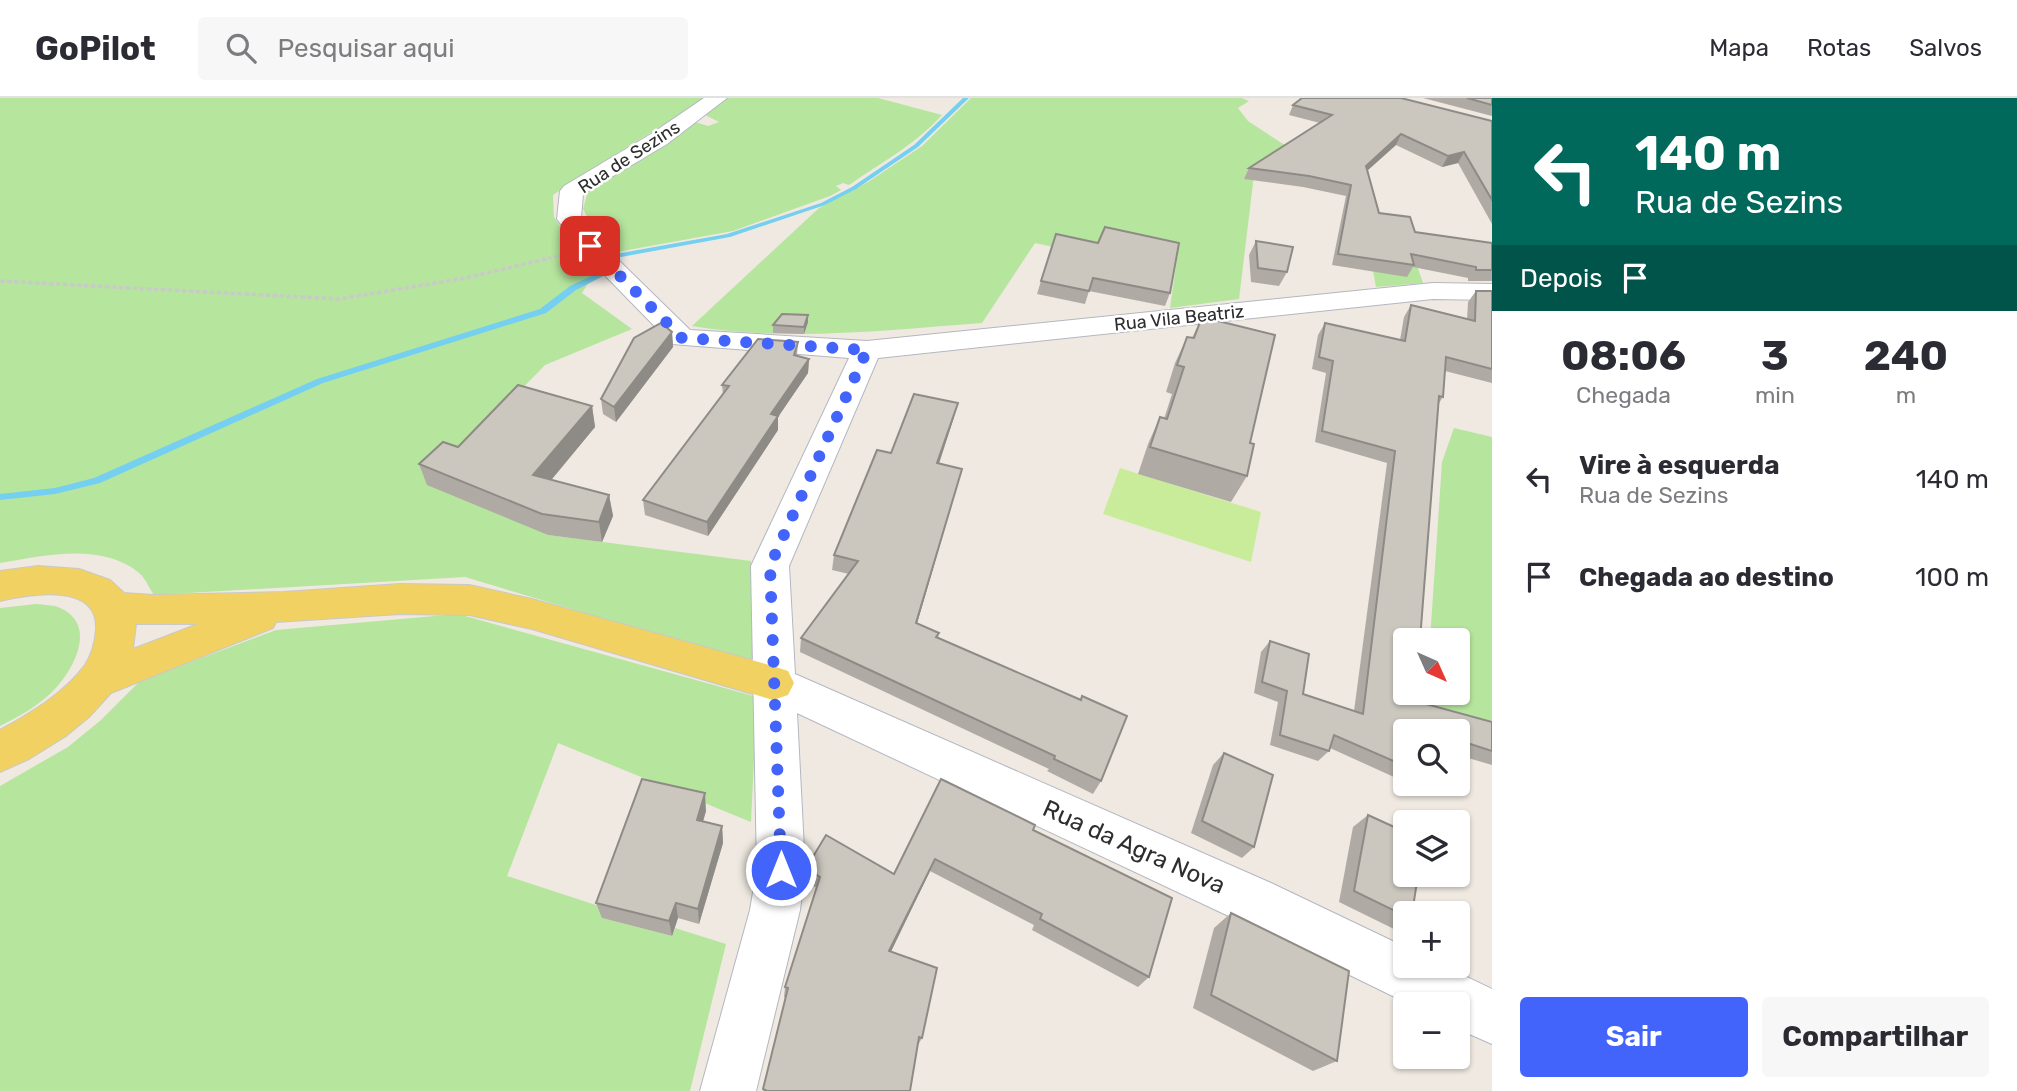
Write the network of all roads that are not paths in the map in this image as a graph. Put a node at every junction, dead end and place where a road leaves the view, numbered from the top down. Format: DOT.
graph roads {
  1 [pos="718,98"];
  2 [pos="1492,292"];
  3 [pos="867,350"];
  4 [pos="0,586"];
  5 [pos="113,607"];
  6 [pos="284,607"];
  7 [pos="96,681"];
  8 [pos="773,683"];
  9 [pos="17,744"];
  10 [pos="0,764"];
  11 [pos="1492,1017"];
  12 [pos="728,1091"];
  1 -- 3 [label="street, Rua de Sezins"];
  2 -- 3 [label="street, Rua Vila Beatriz"];
  3 -- 8 [label="street"];
  4 -- 5 [label="main road"];
  5 -- 6 [label="main road"];
  5 -- 7 [label="main road"];
  6 -- 7 [label="main road"];
  6 -- 8 [label="main road"];
  7 -- 9 [label="main road"];
  8 -- 11 [label="street, Rua da Agra Nova"];
  8 -- 12 [label="street"];
  9 -- 10 [label="main road"];
}
